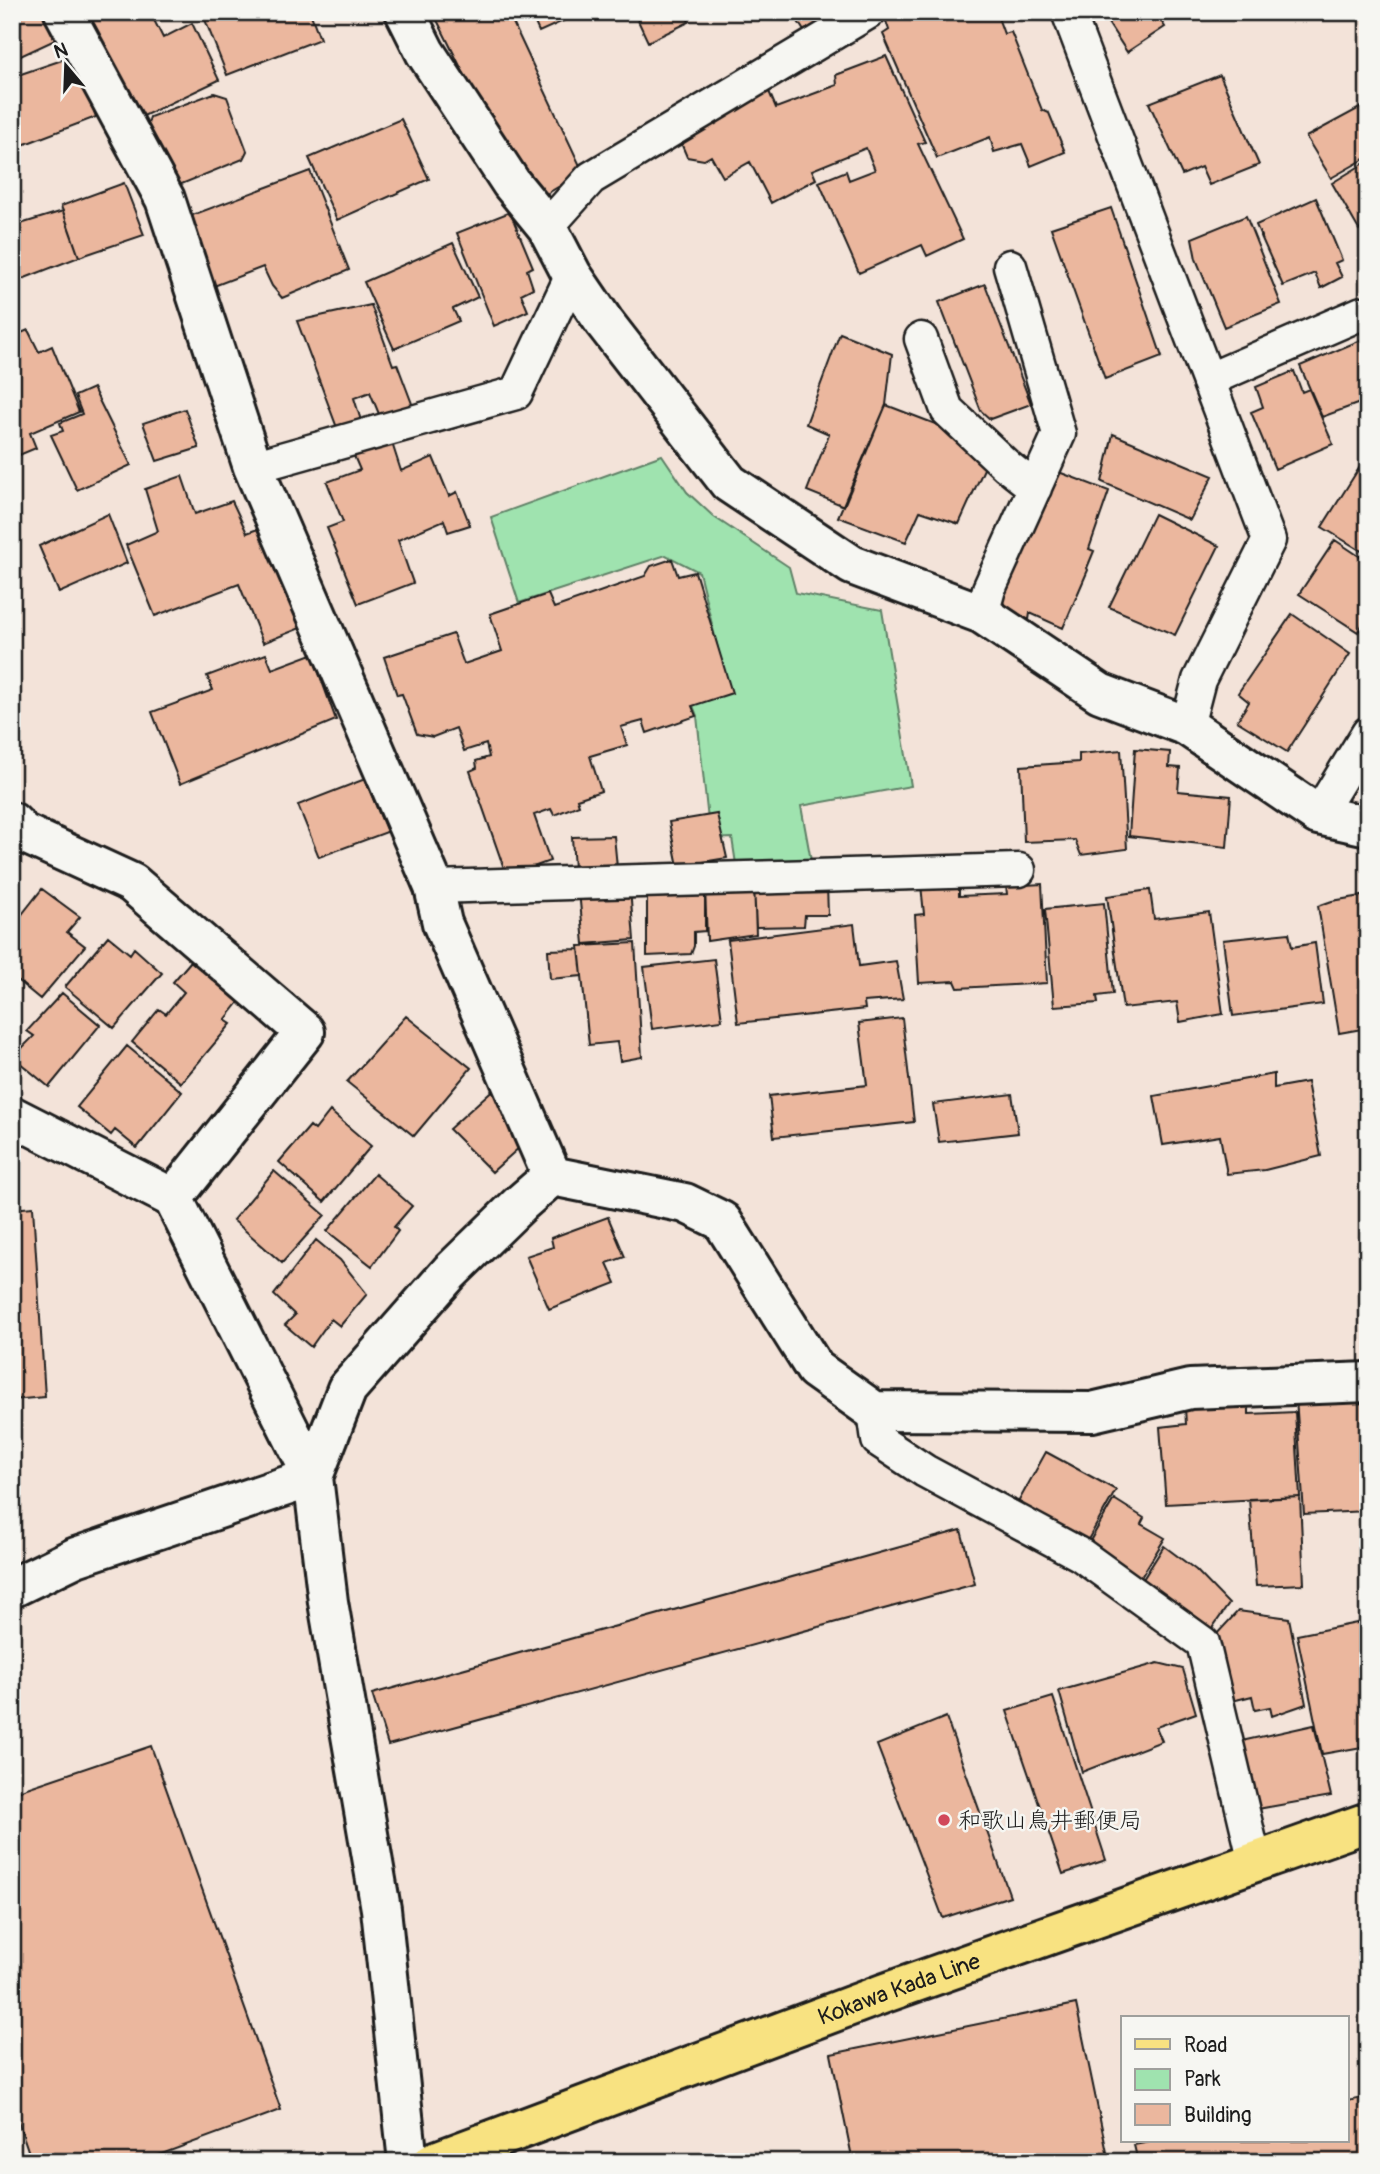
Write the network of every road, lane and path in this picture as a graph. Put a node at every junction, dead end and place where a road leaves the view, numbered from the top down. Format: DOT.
graph roads {
  1 [pos="64,12"];
  2 [pos="405,12"];
  3 [pos="869,12"];
  4 [pos="1068,12"];
  5 [pos="547,227"];
  6 [pos="1010,266"];
  7 [pos="572,275"];
  8 [pos="1362,313"];
  9 [pos="921,339"];
  10 [pos="1208,380"];
  11 [pos="253,467"];
  12 [pos="1035,488"];
  13 [pos="982,614"];
  14 [pos="1187,726"];
  15 [pos="1368,733"];
  16 [pos="1318,815"];
  17 [pos="12,822"];
  18 [pos="1368,826"];
  19 [pos="1018,870"];
  20 [pos="434,887"];
  21 [pos="12,1116"];
  22 [pos="552,1176"];
  23 [pos="173,1198"];
  24 [pos="1368,1382"];
  25 [pos="874,1411"];
  26 [pos="313,1477"];
  27 [pos="12,1588"];
  28 [pos="1368,1822"];
  29 [pos="1255,1862"];
  30 [pos="408,2162"];
  31 [pos="433,2162"];
  1 -- 11 [label="street"];
  2 -- 5 [label="street"];
  3 -- 5 [label="lane"];
  4 -- 10 [label="lane"];
  5 -- 7 [label="street"];
  6 -- 12 [label="lane"];
  7 -- 11 [label="lane"];
  7 -- 13 [label="street"];
  8 -- 10 [label="lane"];
  9 -- 12 [label="lane"];
  10 -- 14 [label="lane"];
  11 -- 20 [label="street"];
  12 -- 13 [label="lane"];
  13 -- 14 [label="street"];
  14 -- 16 [label="street"];
  15 -- 16 [label="lane"];
  16 -- 18 [label="street"];
  17 -- 23 [label="street"];
  19 -- 20 [label="lane"];
  20 -- 22 [label="street"];
  21 -- 23 [label="street"];
  22 -- 25 [label="street"];
  22 -- 26 [label="street"];
  23 -- 26 [label="street"];
  24 -- 25 [label="street"];
  25 -- 29 [label="lane"];
  26 -- 27 [label="street"];
  26 -- 30 [label="street"];
  28 -- 29 [label="main road, Kokawa Kada Line"];
  29 -- 31 [label="main road, Kokawa Kada Line"];
}
